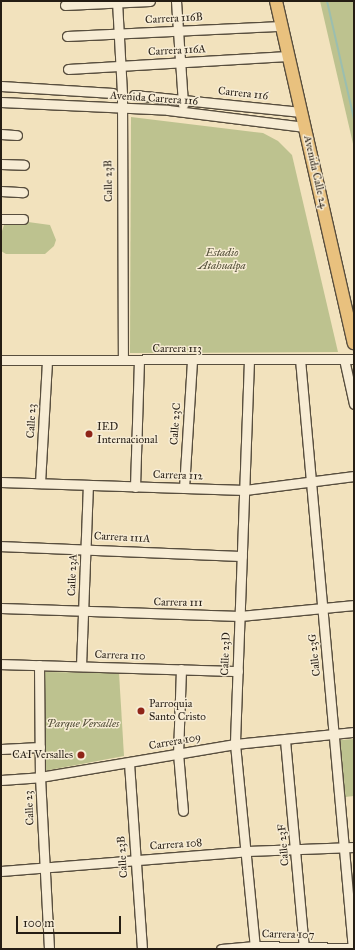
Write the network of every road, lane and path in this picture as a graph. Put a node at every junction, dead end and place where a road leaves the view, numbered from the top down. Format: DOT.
graph roads {
  1 [pos="150,1"];
  2 [pos="176,1"];
  3 [pos="276,1"];
  4 [pos="117,2"];
  5 [pos="65,6"];
  6 [pos="282,26"];
  7 [pos="178,31"];
  8 [pos="119,34"];
  9 [pos="67,36"];
  10 [pos="288,56"];
  11 [pos="180,62"];
  12 [pos="121,66"];
  13 [pos="68,69"];
  14 [pos="1,86"];
  15 [pos="61,90"];
  16 [pos="113,94"];
  17 [pos="134,95"];
  18 [pos="183,100"];
  19 [pos="1,102"];
  20 [pos="60,105"];
  21 [pos="122,108"];
  22 [pos="183,112"];
  23 [pos="301,112"];
  24 [pos="305,127"];
  25 [pos="1,134"];
  26 [pos="17,135"];
  27 [pos="1,164"];
  28 [pos="24,165"];
  29 [pos="1,191"];
  30 [pos="23,192"];
  31 [pos="1,219"];
  32 [pos="23,219"];
  33 [pos="354,343"];
  34 [pos="300,359"];
  35 [pos="344,359"];
  36 [pos="354,359"];
  37 [pos="1,360"];
  38 [pos="47,360"];
  39 [pos="123,360"];
  40 [pos="139,360"];
  41 [pos="249,360"];
  42 [pos="192,361"];
  43 [pos="354,404"];
  44 [pos="354,476"];
  45 [pos="1,482"];
  46 [pos="311,482"];
  47 [pos="40,483"];
  48 [pos="88,485"];
  49 [pos="135,487"];
  50 [pos="184,488"];
  51 [pos="245,490"];
  52 [pos="1,546"];
  53 [pos="86,549"];
  54 [pos="242,556"];
  55 [pos="354,605"];
  56 [pos="1,608"];
  57 [pos="323,610"];
  58 [pos="84,613"];
  59 [pos="240,616"];
  60 [pos="1,664"];
  61 [pos="39,665"];
  62 [pos="81,666"];
  63 [pos="181,669"];
  64 [pos="238,671"];
  65 [pos="354,732"];
  66 [pos="335,734"];
  67 [pos="285,740"];
  68 [pos="236,744"];
  69 [pos="40,747"];
  70 [pos="1,748"];
  71 [pos="178,754"];
  72 [pos="129,763"];
  73 [pos="40,777"];
  74 [pos="1,780"];
  75 [pos="183,811"];
  76 [pos="349,847"];
  77 [pos="296,849"];
  78 [pos="247,851"];
  79 [pos="136,860"];
  80 [pos="45,867"];
  81 [pos="1,870"];
  82 [pos="304,947"];
  83 [pos="255,948"];
  84 [pos="353,948"];
  85 [pos="49,949"];
  86 [pos="142,949"];
  87 [pos="221,949"];
  1 -- 4 [label="street"];
  2 -- 7 [label="street"];
  3 -- 6 [label="main road, Avenida Calle 24"];
  4 -- 5 [label="street"];
  4 -- 8 [label="street, Calle 23B"];
  6 -- 7 [label="street, Carrera 116B"];
  6 -- 10 [label="main road, Avenida Calle 24"];
  7 -- 8 [label="street, Carrera 116B"];
  7 -- 11 [label="street"];
  8 -- 9 [label="street, Carrera 116B"];
  8 -- 12 [label="street, Calle 23B"];
  10 -- 11 [label="street, Carrera 116A"];
  10 -- 23 [label="main road, Avenida Calle 24"];
  11 -- 12 [label="street, Carrera 116A"];
  11 -- 18 [label="street"];
  12 -- 13 [label="street, Carrera 116A"];
  12 -- 21 [label="street, Calle 23B"];
  14 -- 15 [label="street"];
  15 -- 16 [label="street"];
  15 -- 20 [label="street"];
  17 -- 18 [label="street, Carrera 116"];
  18 -- 22 [label="street"];
  18 -- 23 [label="street, Carrera 116"];
  19 -- 20 [label="street, Avenida Carrera 116"];
  20 -- 21 [label="street, Avenida Carrera 116"];
  21 -- 22 [label="street, Avenida Carrera 116"];
  21 -- 39 [label="street, Calle 23B"];
  22 -- 24 [label="street, Avenida Carrera 116"];
  23 -- 24 [label="main road, Avenida Calle 24"];
  24 -- 33 [label="main road, Avenida Calle 24"];
  25 -- 26 [label="street"];
  27 -- 28 [label="street"];
  29 -- 30 [label="street"];
  31 -- 32 [label="street"];
  34 -- 35 [label="street, Carrera 113"];
  34 -- 41 [label="street, Carrera 113"];
  34 -- 46 [label="street, Calle 23G"];
  35 -- 36 [label="street, Carrera 113"];
  35 -- 43 [label="street"];
  37 -- 38 [label="street, Carrera 113"];
  38 -- 39 [label="street, Carrera 113"];
  38 -- 47 [label="street, Calle 23"];
  39 -- 40 [label="street, Carrera 113"];
  40 -- 42 [label="street, Carrera 113"];
  40 -- 49 [label="street"];
  41 -- 42 [label="street, Carrera 113"];
  41 -- 51 [label="street, Calle 23D"];
  42 -- 50 [label="street, Calle 23C"];
  44 -- 46 [label="street, Carrera 112"];
  45 -- 47 [label="street, Carrera 112"];
  46 -- 51 [label="street, Carrera 112"];
  46 -- 57 [label="street, Calle 23G"];
  47 -- 48 [label="street, Carrera 112"];
  48 -- 49 [label="street, Carrera 112"];
  48 -- 53 [label="street, Calle 23A"];
  49 -- 50 [label="street, Carrera 112"];
  50 -- 51 [label="street, Carrera 112"];
  51 -- 54 [label="street, Calle 23D"];
  52 -- 53 [label="street, Carrera 111A"];
  53 -- 54 [label="street, Carrera 111A"];
  53 -- 58 [label="street, Calle 23A"];
  54 -- 59 [label="street, Calle 23D"];
  55 -- 57 [label="street, Carrera 111"];
  56 -- 58 [label="street, Carrera 111"];
  57 -- 59 [label="street, Carrera 111"];
  57 -- 66 [label="street, Calle 23G"];
  58 -- 59 [label="street, Carrera 111"];
  58 -- 62 [label="street, Calle 23A"];
  59 -- 64 [label="street, Calle 23D"];
  60 -- 61 [label="street, Carrera 110"];
  61 -- 62 [label="street, Carrera 110"];
  61 -- 69 [label="street, Calle 23"];
  62 -- 63 [label="street, Carrera 110"];
  63 -- 64 [label="street, Carrera 110"];
  63 -- 71 [label="street"];
  64 -- 68 [label="street, Calle 23D"];
  65 -- 66 [label="street, Carrera 109"];
  66 -- 67 [label="street, Carrera 109"];
  66 -- 76 [label="street, Calle 23G"];
  67 -- 68 [label="street, Carrera 109"];
  67 -- 77 [label="street, Calle 23F"];
  68 -- 71 [label="street, Carrera 109"];
  68 -- 78 [label="street, Calle 23D"];
  69 -- 70 [label="street"];
  69 -- 73 [label="street, Calle 23"];
  71 -- 72 [label="street, Carrera 109"];
  71 -- 75 [label="street"];
  72 -- 73 [label="street, Carrera 109"];
  72 -- 79 [label="street, Calle 23B"];
  73 -- 74 [label="street, Carrera 109"];
  73 -- 80 [label="street, Calle 23"];
  76 -- 77 [label="street, Carrera 108"];
  76 -- 84 [label="street, Calle 23G"];
  77 -- 78 [label="street, Carrera 108"];
  77 -- 82 [label="street, Calle 23F"];
  78 -- 79 [label="street, Carrera 108"];
  78 -- 83 [label="street, Calle 23D"];
  79 -- 80 [label="street, Carrera 108"];
  79 -- 86 [label="street, Calle 23B"];
  80 -- 81 [label="street, Carrera 108"];
  80 -- 85 [label="street, Calle 23"];
  82 -- 83 [label="street, Carrera 107"];
  82 -- 84 [label="street, Carrera 107"];
  83 -- 87 [label="street, Carrera 107"];
}
